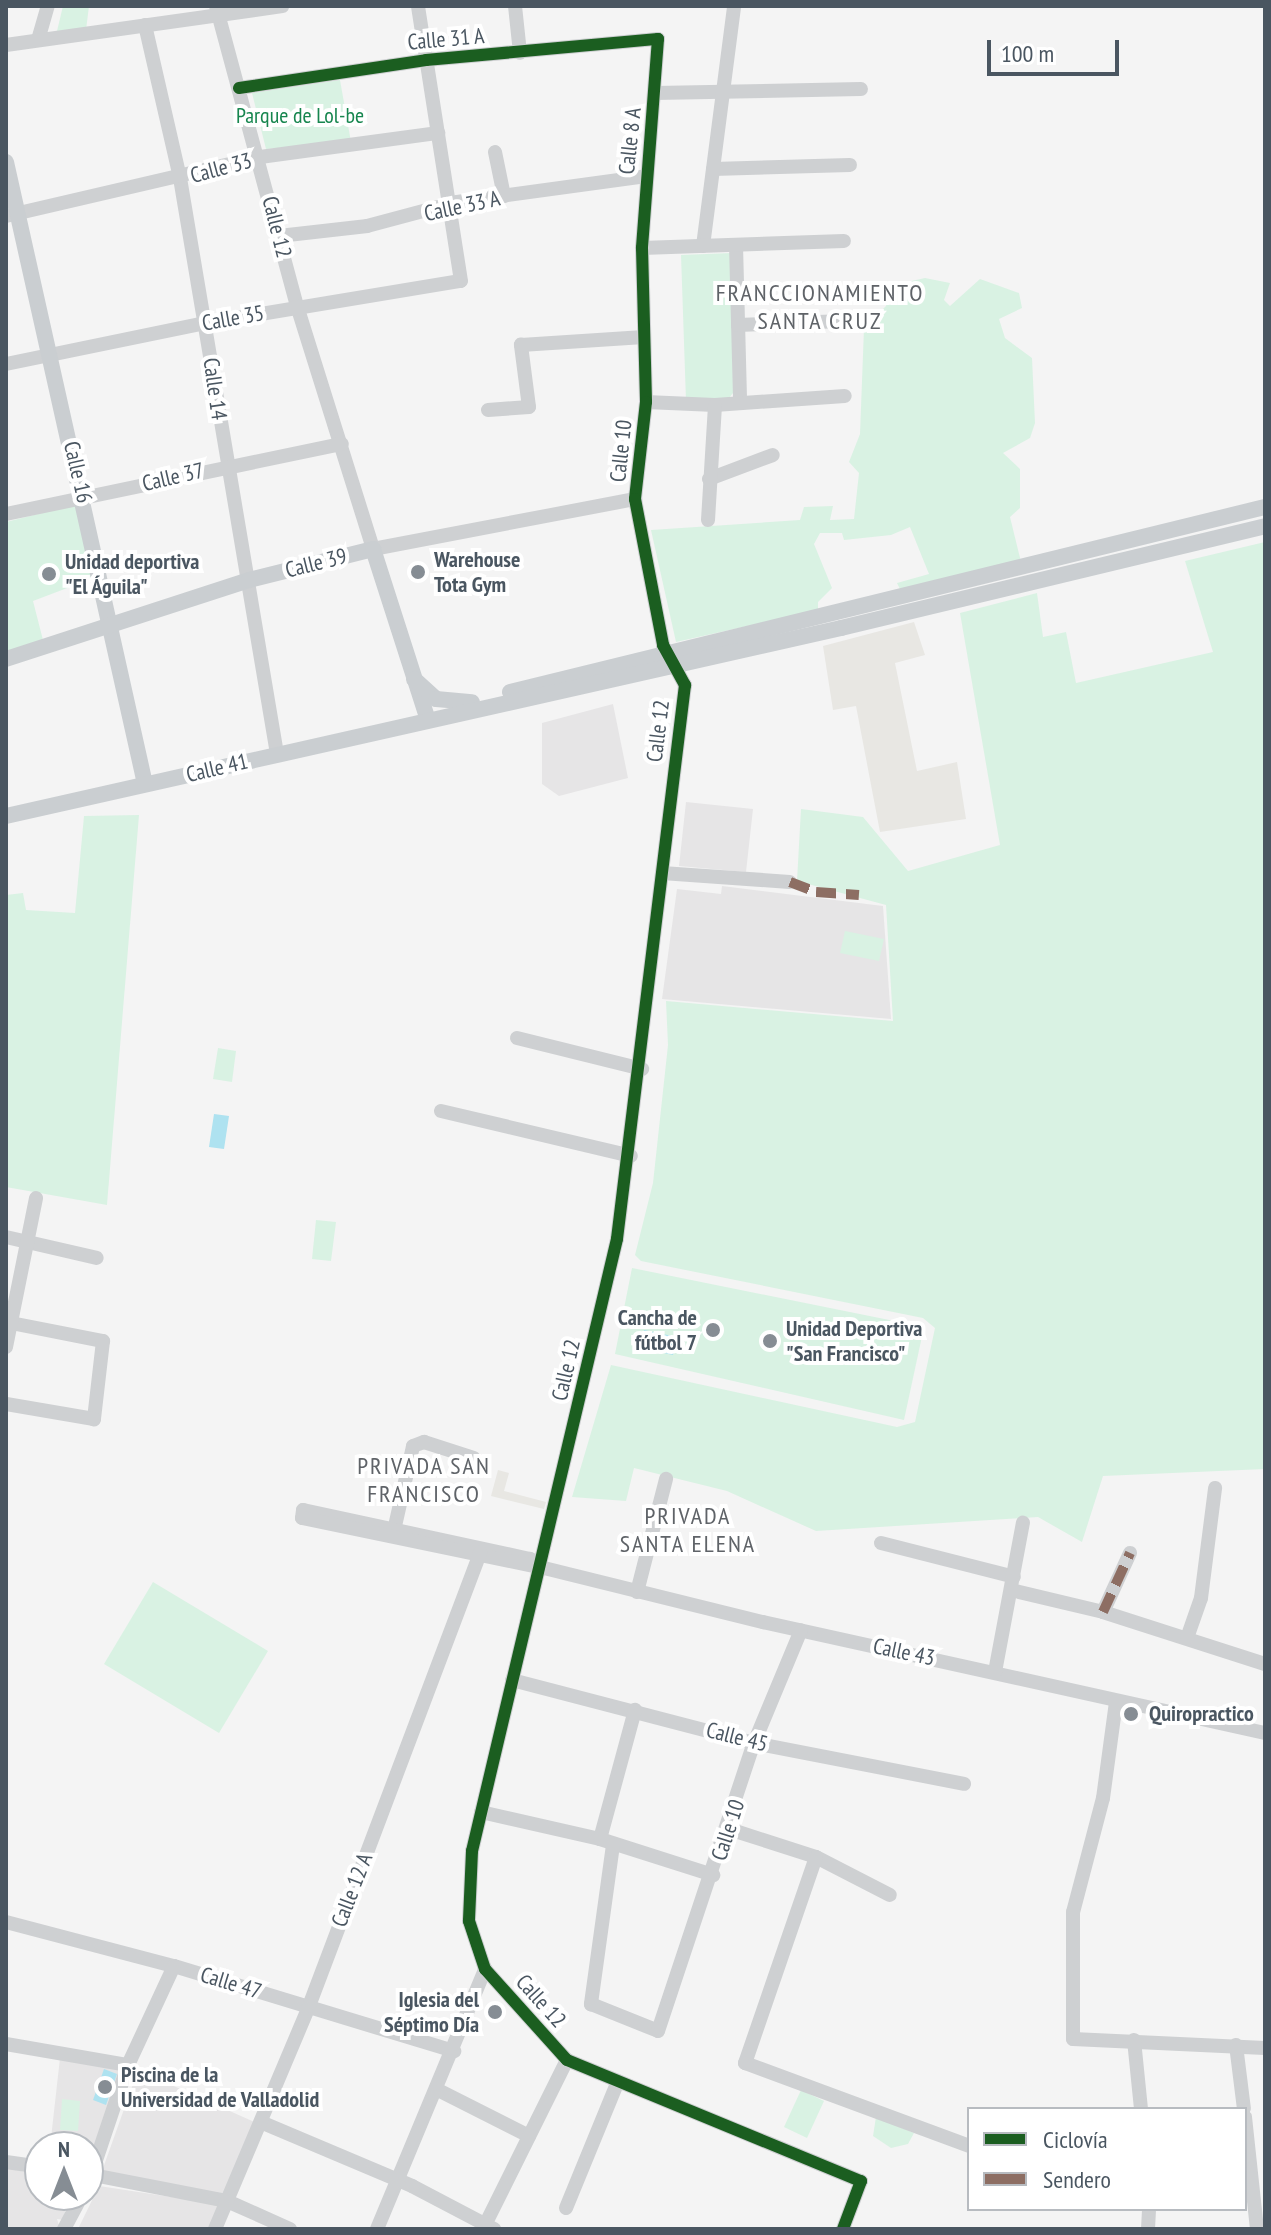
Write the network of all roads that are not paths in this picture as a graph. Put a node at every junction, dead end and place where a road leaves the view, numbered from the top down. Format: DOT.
graph roads {
  1 [pos="48,6"];
  2 [pos="282,6"];
  3 [pos="418,6"];
  4 [pos="515,6"];
  5 [pos="734,6"];
  6 [pos="218,10"];
  7 [pos="145,25"];
  8 [pos="658,39"];
  9 [pos="38,40"];
  10 [pos="6,45"];
  11 [pos="520,53"];
  12 [pos="426,60"];
  13 [pos="239,88"];
  14 [pos="861,89"];
  15 [pos="655,93"];
  16 [pos="721,93"];
  17 [pos="438,133"];
  18 [pos="495,152"];
  19 [pos="260,157"];
  20 [pos="6,162"];
  21 [pos="850,165"];
  22 [pos="713,169"];
  23 [pos="646,176"];
  24 [pos="180,178"];
  25 [pos="504,196"];
  26 [pos="452,207"];
  27 [pos="12,215"];
  28 [pos="279,236"];
  29 [pos="844,241"];
  30 [pos="736,245"];
  31 [pos="703,246"];
  32 [pos="642,248"];
  33 [pos="297,306"];
  34 [pos="845,321"];
  35 [pos="206,323"];
  36 [pos="738,325"];
  37 [pos="644,337"];
  38 [pos="51,356"];
  39 [pos="6,364"];
  40 [pos="845,396"];
  41 [pos="646,402"];
  42 [pos="740,402"];
  43 [pos="715,405"];
  44 [pos="488,410"];
  45 [pos="342,444"];
  46 [pos="773,455"];
  47 [pos="226,465"];
  48 [pos="709,479"];
  49 [pos="83,497"];
  50 [pos="635,499"];
  51 [pos="1265,507"];
  52 [pos="6,514"];
  53 [pos="708,520"];
  54 [pos="1265,526"];
  55 [pos="373,549"];
  56 [pos="249,580"];
  57 [pos="837,610"];
  58 [pos="110,628"];
  59 [pos="841,628"];
  60 [pos="6,659"];
  61 [pos="672,660"];
  62 [pos="414,679"];
  63 [pos="428,720"];
  64 [pos="382,730"];
  65 [pos="277,754"];
  66 [pos="145,784"];
  67 [pos="6,816"];
  68 [pos="662,873"];
  69 [pos="790,882"];
  70 [pos="517,1038"];
  71 [pos="642,1069"];
  72 [pos="441,1111"];
  73 [pos="631,1156"];
  74 [pos="36,1198"];
  75 [pos="6,1237"];
  76 [pos="25,1242"];
  77 [pos="97,1258"];
  78 [pos="8,1322"];
  79 [pos="6,1347"];
  80 [pos="6,1404"];
  81 [pos="474,1458"];
  82 [pos="666,1479"];
  83 [pos="1215,1488"];
  84 [pos="1023,1523"];
  85 [pos="394,1532"];
  86 [pos="881,1543"];
  87 [pos="481,1553"];
  88 [pos="1130,1553"];
  89 [pos="540,1566"];
  90 [pos="1012,1584"];
  91 [pos="637,1592"];
  92 [pos="1103,1612"];
  93 [pos="801,1630"];
  94 [pos="1187,1638"];
  95 [pos="1265,1664"];
  96 [pos="995,1672"];
  97 [pos="512,1680"];
  98 [pos="1116,1702"];
  99 [pos="635,1710"];
  100 [pos="1265,1733"];
  101 [pos="754,1743"];
  102 [pos="964,1784"];
  103 [pos="481,1812"];
  104 [pos="729,1829"];
  105 [pos="606,1842"];
  106 [pos="816,1857"];
  107 [pos="713,1875"];
  108 [pos="890,1895"];
  109 [pos="6,1922"];
  110 [pos="174,1966"];
  111 [pos="485,1969"];
  112 [pos="309,2006"];
  113 [pos="1134,2040"];
  114 [pos="6,2044"];
  115 [pos="1236,2045"];
  116 [pos="1265,2048"];
  117 [pos="454,2051"];
  118 [pos="567,2060"];
  119 [pos="128,2065"];
  120 [pos="618,2081"];
  121 [pos="438,2090"];
  122 [pos="1141,2107"];
  123 [pos="1244,2107"];
  124 [pos="263,2123"];
  125 [pos="104,2135"];
  126 [pos="529,2136"];
  127 [pos="1247,2136"];
  128 [pos="967,2145"];
  129 [pos="104,2180"];
  130 [pos="398,2181"];
  131 [pos="227,2201"];
  132 [pos="566,2208"];
  133 [pos="491,2225"];
  134 [pos="215,2229"];
  135 [pos="290,2229"];
  136 [pos="377,2229"];
  137 [pos="843,2229"];
  138 [pos="1257,2229"];
  1 -- 9 [label="street"];
  2 -- 6 [label="street"];
  3 -- 12 [label="street"];
  4 -- 11 [label="street"];
  5 -- 16 [label="street"];
  6 -- 7 [label="street"];
  6 -- 13 [label="street, Calle 12"];
  7 -- 9 [label="street"];
  7 -- 24 [label="street, Calle 14"];
  8 -- 11 [label="street, Calle 31 A"];
  8 -- 15 [label="street, Calle 8 A"];
  9 -- 10 [label="street"];
  11 -- 12 [label="street, Calle 31 A"];
  12 -- 13 [label="street, Calle 31 A"];
  12 -- 17 [label="street"];
  13 -- 19 [label="street, Calle 12"];
  14 -- 16 [label="street"];
  15 -- 16 [label="street"];
  15 -- 23 [label="street, Calle 8 A"];
  16 -- 22 [label="street"];
  17 -- 19 [label="street, Calle 33"];
  17 -- 26 [label="street"];
  18 -- 25 [label="street"];
  19 -- 24 [label="street, Calle 33"];
  19 -- 28 [label="street, Calle 12"];
  20 -- 27 [label="main road, Calle 16"];
  21 -- 22 [label="street"];
  22 -- 31 [label="street"];
  23 -- 25 [label="street, Calle 33 A"];
  23 -- 32 [label="street, Calle 8 A"];
  24 -- 27 [label="street, Calle 33"];
  24 -- 35 [label="street, Calle 14"];
  25 -- 26 [label="street, Calle 33 A"];
  26 -- 28 [label="street, Calle 33 A"];
  26 -- 33 [label="street, Calle 35"];
  27 -- 38 [label="main road, Calle 16"];
  28 -- 33 [label="street, Calle 12"];
  29 -- 30 [label="street"];
  30 -- 31 [label="street"];
  30 -- 36 [label="street"];
  31 -- 32 [label="street"];
  32 -- 37 [label="street, Calle 10"];
  33 -- 35 [label="street, Calle 35"];
  33 -- 45 [label="street, Calle 12"];
  34 -- 36 [label="street"];
  35 -- 38 [label="street, Calle 35"];
  35 -- 47 [label="street, Calle 14"];
  36 -- 42 [label="street"];
  37 -- 41 [label="street, Calle 10"];
  37 -- 44 [label="street"];
  38 -- 39 [label="street, Calle 35"];
  38 -- 49 [label="main road, Calle 16"];
  40 -- 42 [label="street"];
  41 -- 43 [label="street"];
  41 -- 50 [label="street, Calle 10"];
  42 -- 43 [label="street"];
  43 -- 48 [label="street"];
  45 -- 47 [label="street, Calle 37"];
  45 -- 55 [label="street, Calle 12"];
  46 -- 48 [label="street"];
  47 -- 49 [label="street, Calle 37"];
  47 -- 56 [label="street, Calle 14"];
  48 -- 53 [label="street"];
  49 -- 52 [label="street, Calle 37"];
  49 -- 58 [label="main road, Calle 16"];
  50 -- 55 [label="street, Calle 39"];
  50 -- 61 [label="street, Calle 10"];
  51 -- 57 [label="main road"];
  54 -- 59 [label="main road"];
  55 -- 56 [label="main road, Calle 39"];
  55 -- 62 [label="main road, Calle 12"];
  56 -- 58 [label="main road, Calle 39"];
  56 -- 65 [label="street, Calle 14"];
  57 -- 59 [label="main road"];
  57 -- 61 [label="main road"];
  58 -- 60 [label="main road, Calle 39"];
  58 -- 66 [label="main road, Calle 16"];
  59 -- 61 [label="main road"];
  61 -- 62 [label="main road"];
  61 -- 63 [label="main road, Calle 41"];
  61 -- 68 [label="street, Calle 12"];
  62 -- 63 [label="main road, Calle 12"];
  62 -- 64 [label="main road"];
  63 -- 64 [label="main road, Calle 41"];
  64 -- 65 [label="main road, Calle 41"];
  65 -- 66 [label="main road, Calle 41"];
  66 -- 67 [label="main road, Calle 41"];
  68 -- 69 [label="street"];
  68 -- 71 [label="street, Calle 12"];
  70 -- 71 [label="street"];
  71 -- 73 [label="street, Calle 12"];
  72 -- 73 [label="street"];
  73 -- 89 [label="street, Calle 12"];
  74 -- 76 [label="street"];
  75 -- 76 [label="street"];
  76 -- 77 [label="street"];
  76 -- 78 [label="street"];
  78 -- 79 [label="street"];
  78 -- 80 [label="street"];
  81 -- 85 [label="street"];
  82 -- 91 [label="street"];
  83 -- 94 [label="street"];
  84 -- 90 [label="street"];
  85 -- 85 [label="street"];
  85 -- 87 [label="street, Calle 43"];
  86 -- 90 [label="street"];
  87 -- 89 [label="street, Calle 43"];
  87 -- 112 [label="street, Calle 12 A"];
  88 -- 92 [label="street"];
  89 -- 91 [label="street, Calle 43"];
  89 -- 97 [label="street, Calle 12"];
  90 -- 92 [label="street"];
  90 -- 96 [label="street"];
  91 -- 93 [label="street, Calle 43"];
  92 -- 94 [label="street"];
  93 -- 96 [label="street, Calle 43"];
  93 -- 101 [label="street, Calle 10"];
  94 -- 95 [label="street"];
  96 -- 98 [label="street, Calle 43"];
  97 -- 99 [label="street, Calle 45"];
  97 -- 103 [label="street, Calle 12"];
  98 -- 100 [label="street, Calle 43"];
  98 -- 113 [label="street"];
  99 -- 101 [label="street, Calle 45"];
  99 -- 105 [label="street"];
  101 -- 102 [label="street, Calle 45"];
  101 -- 104 [label="street, Calle 10"];
  103 -- 105 [label="street"];
  103 -- 111 [label="street, Calle 12"];
  104 -- 106 [label="street"];
  104 -- 107 [label="street, Calle 10"];
  105 -- 107 [label="street"];
  105 -- 107 [label="street, Calle 10"];
  106 -- 108 [label="street"];
  106 -- 128 [label="street"];
  109 -- 110 [label="street, Calle 47"];
  110 -- 112 [label="street, Calle 47"];
  110 -- 119 [label="street"];
  111 -- 117 [label="street, Calle 12"];
  111 -- 118 [label="street, Calle 12"];
  112 -- 117 [label="street, Calle 47"];
  112 -- 124 [label="street, Calle 12 A"];
  113 -- 115 [label="street"];
  113 -- 122 [label="street"];
  114 -- 119 [label="street"];
  115 -- 116 [label="street"];
  115 -- 123 [label="street"];
  117 -- 121 [label="street, Calle 12"];
  118 -- 120 [label="street"];
  118 -- 126 [label="street"];
  119 -- 125 [label="street"];
  120 -- 132 [label="street"];
  120 -- 137 [label="street"];
  121 -- 126 [label="street"];
  121 -- 130 [label="street, Calle 12"];
  124 -- 130 [label="street"];
  124 -- 131 [label="street, Calle 12 A"];
  126 -- 133 [label="street"];
  127 -- 138 [label="street"];
  129 -- 131 [label="street"];
  130 -- 133 [label="street"];
  130 -- 136 [label="street, Calle 12"];
  131 -- 134 [label="street, Calle 12 A"];
  131 -- 135 [label="street"];
}
